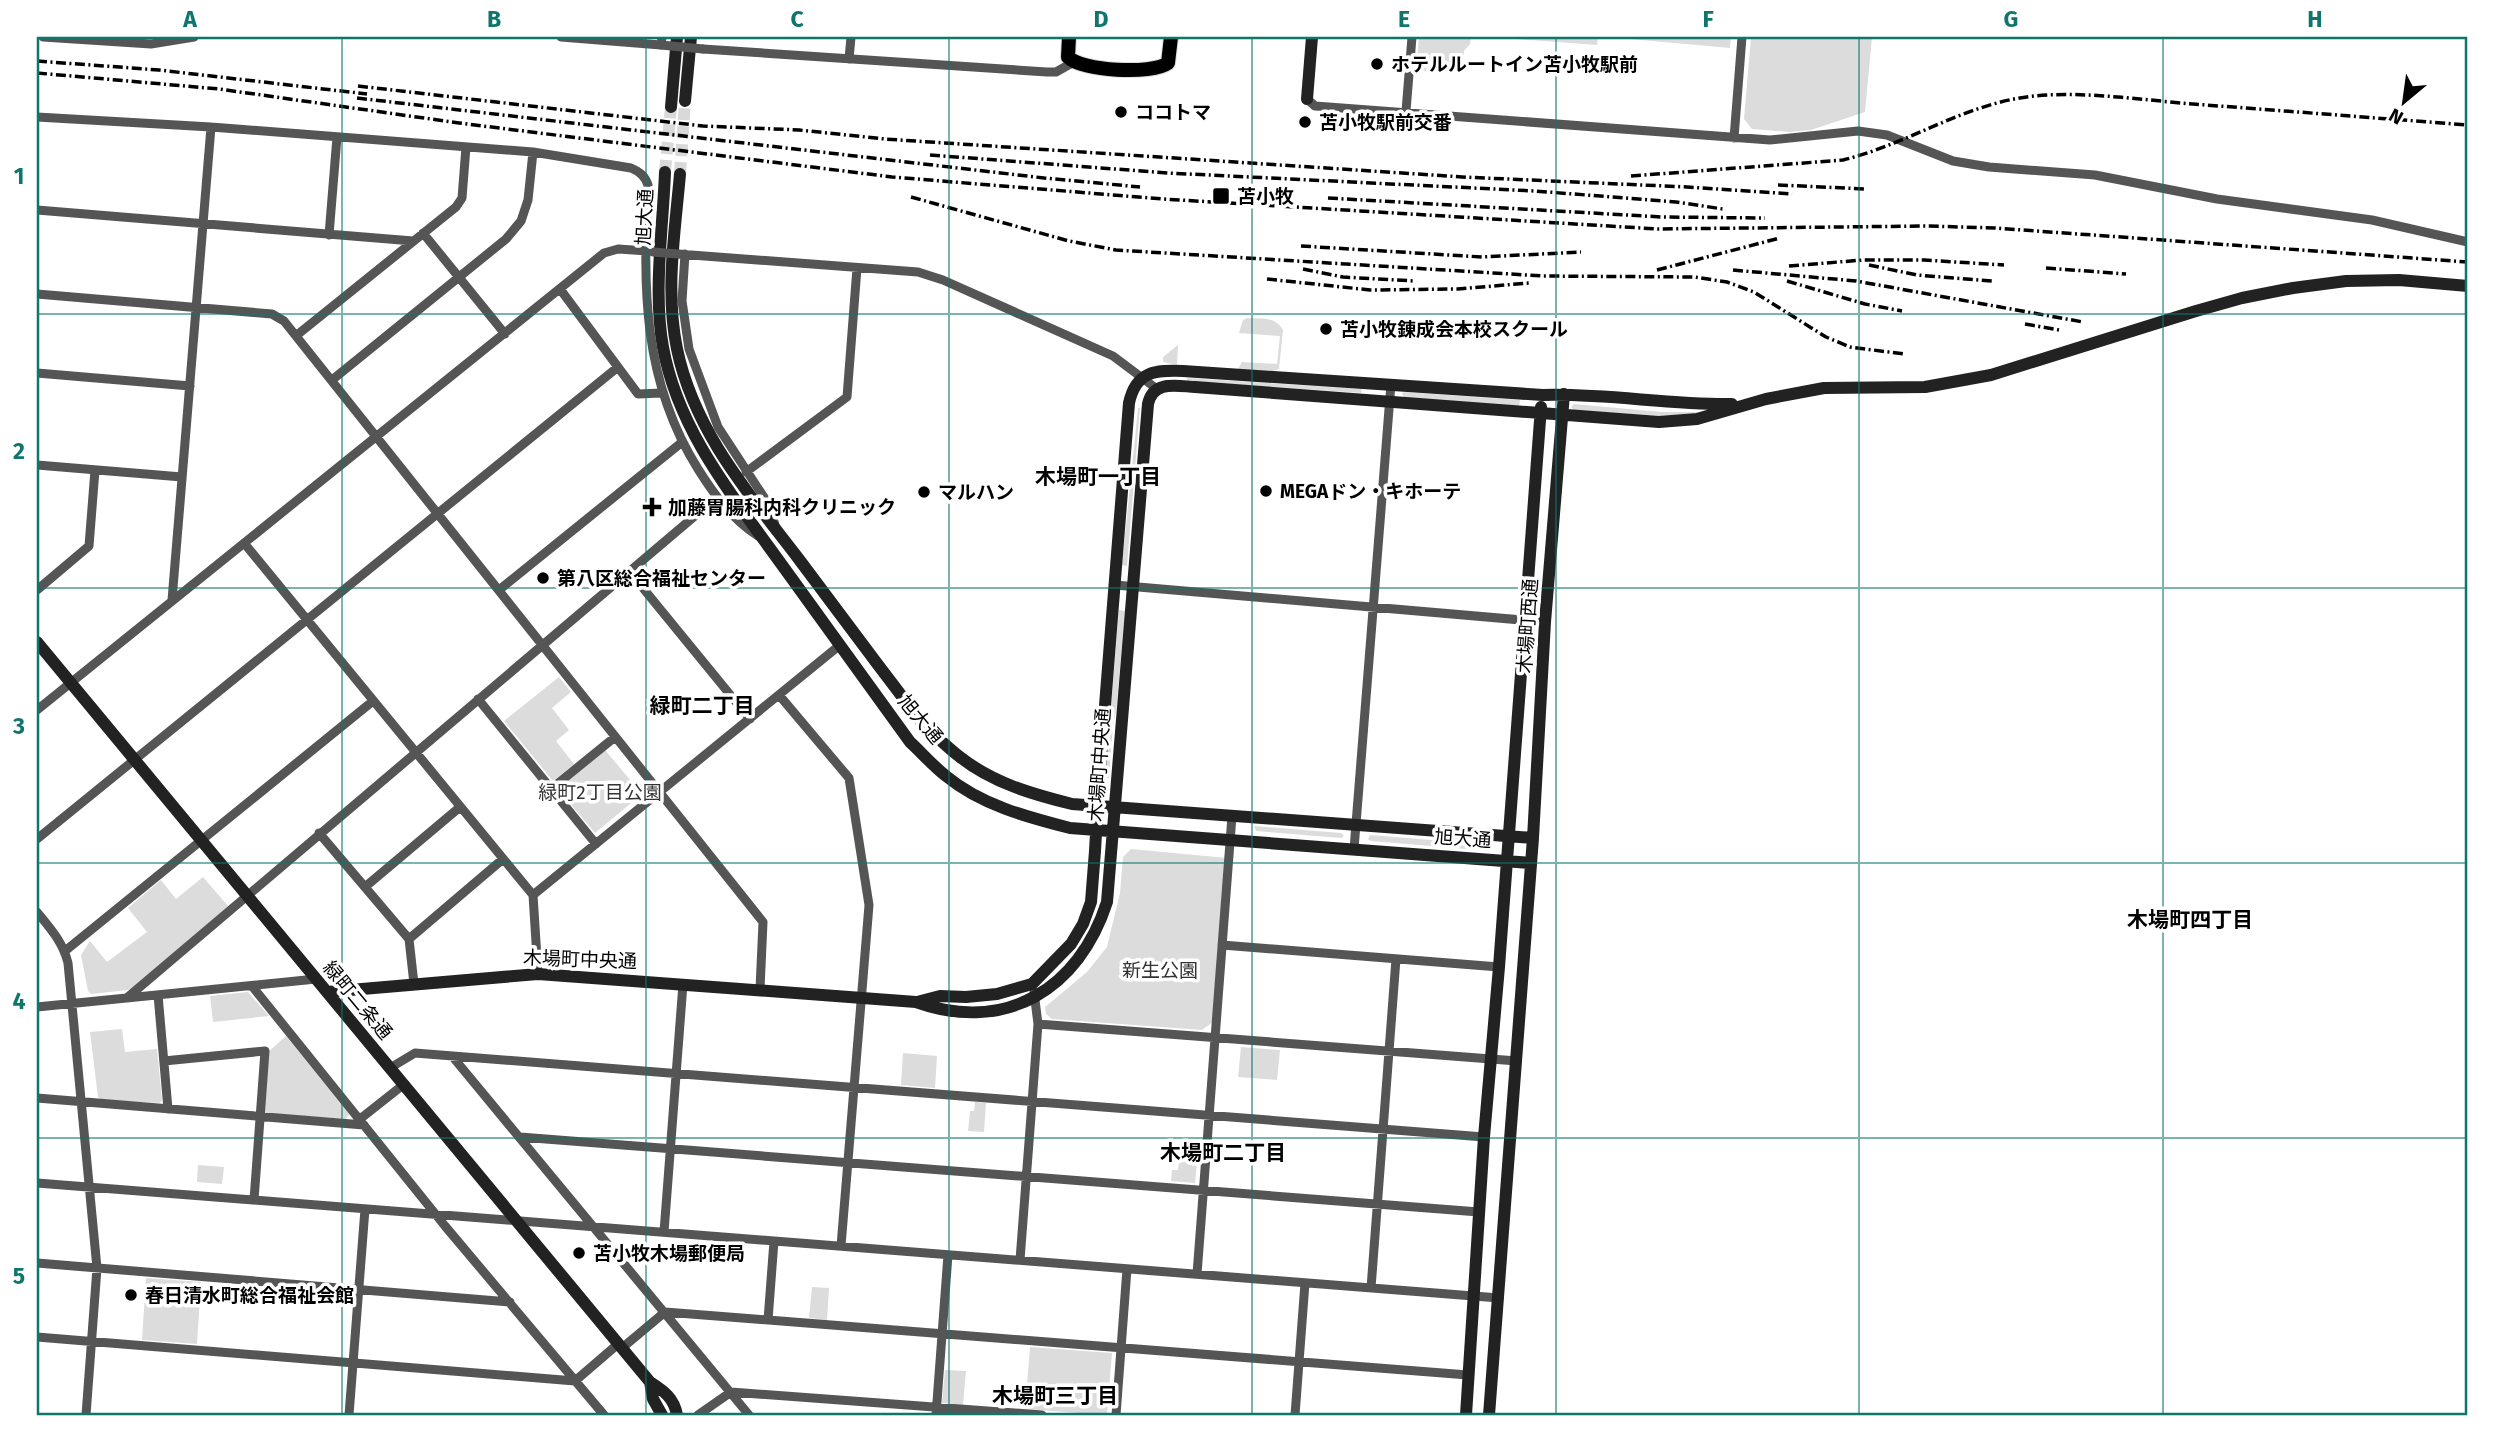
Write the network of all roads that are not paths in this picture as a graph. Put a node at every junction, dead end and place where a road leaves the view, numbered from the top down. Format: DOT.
graph roads {
  1 [pos="43,37"];
  2 [pos="127,37"];
  3 [pos="194,37"];
  4 [pos="561,37"];
  5 [pos="677,37"];
  6 [pos="691,37"];
  7 [pos="851,37"];
  8 [pos="1069,37"];
  9 [pos="1171,37"];
  10 [pos="1312,37"];
  11 [pos="1412,37"];
  12 [pos="1741,37"];
  13 [pos="662,41"];
  14 [pos="136,44"];
  15 [pos="849,59"];
  16 [pos="1072,62"];
  17 [pos="1307,99"];
  18 [pos="685,101"];
  19 [pos="671,107"];
  20 [pos="1406,111"];
  21 [pos="37,117"];
  22 [pos="211,127"];
  23 [pos="337,137"];
  24 [pos="1734,138"];
  25 [pos="466,147"];
  26 [pos="533,152"];
  27 [pos="666,172"];
  28 [pos="680,174"];
  29 [pos="37,210"];
  30 [pos="203,224"];
  31 [pos="423,233"];
  32 [pos="329,235"];
  33 [pos="413,241"];
  34 [pos="2468,242"];
  35 [pos="649,251"];
  36 [pos="681,254"];
  37 [pos="857,268"];
  38 [pos="459,277"];
  39 [pos="2468,286"];
  40 [pos="560,289"];
  41 [pos="37,294"];
  42 [pos="196,308"];
  43 [pos="505,334"];
  44 [pos="297,335"];
  45 [pos="618,367"];
  46 [pos="37,373"];
  47 [pos="1142,378"];
  48 [pos="332,380"];
  49 [pos="1391,384"];
  50 [pos="190,386"];
  51 [pos="1157,389"];
  52 [pos="661,393"];
  53 [pos="1564,394"];
  54 [pos="1543,395"];
  55 [pos="1389,401"];
  56 [pos="1749,404"];
  57 [pos="1541,414"];
  58 [pos="1563,416"];
  59 [pos="377,436"];
  60 [pos="681,443"];
  61 [pos="37,465"];
  62 [pos="95,470"];
  63 [pos="746,472"];
  64 [pos="182,477"];
  65 [pos="716,498"];
  66 [pos="438,513"];
  67 [pos="777,531"];
  68 [pos="765,541"];
  69 [pos="244,543"];
  70 [pos="629,571"];
  71 [pos="1115,586"];
  72 [pos="1133,587"];
  73 [pos="37,590"];
  74 [pos="499,590"];
  75 [pos="172,600"];
  76 [pos="1373,607"];
  77 [pos="307,620"];
  78 [pos="1525,621"];
  79 [pos="1545,622"];
  80 [pos="37,642"];
  81 [pos="542,644"];
  82 [pos="840,645"];
  83 [pos="71,684"];
  84 [pos="779,695"];
  85 [pos="478,699"];
  86 [pos="373,701"];
  87 [pos="37,710"];
  88 [pos="750,719"];
  89 [pos="615,737"];
  90 [pos="415,751"];
  91 [pos="134,760"];
  92 [pos="551,789"];
  93 [pos="659,792"];
  94 [pos="1098,806"];
  95 [pos="460,807"];
  96 [pos="1115,808"];
  97 [pos="1232,816"];
  98 [pos="1355,825"];
  99 [pos="1097,830"];
  100 [pos="1114,831"];
  101 [pos="319,833"];
  102 [pos="1509,836"];
  103 [pos="1533,838"];
  104 [pos="37,839"];
  105 [pos="1230,840"];
  106 [pos="201,841"];
  107 [pos="596,844"];
  108 [pos="1354,849"];
  109 [pos="503,859"];
  110 [pos="1507,861"];
  111 [pos="1531,863"];
  112 [pos="365,887"];
  113 [pos="246,895"];
  114 [pos="533,895"];
  115 [pos="37,912"];
  116 [pos="409,939"];
  117 [pos="1222,945"];
  118 [pos="65,951"];
  119 [pos="1396,959"];
  120 [pos="1499,967"];
  121 [pos="538,974"];
  122 [pos="316,979"];
  123 [pos="414,984"];
  124 [pos="683,984"];
  125 [pos="1032,984"];
  126 [pos="252,986"];
  127 [pos="760,989"];
  128 [pos="327,992"];
  129 [pos="158,995"];
  130 [pos="128,997"];
  131 [pos="860,998"];
  132 [pos="1035,998"];
  133 [pos="916,1002"];
  134 [pos="72,1003"];
  135 [pos="37,1006"];
  136 [pos="1038,1024"];
  137 [pos="1215,1038"];
  138 [pos="1389,1051"];
  139 [pos="452,1056"];
  140 [pos="1490,1059"];
  141 [pos="164,1061"];
  142 [pos="1517,1061"];
  143 [pos="390,1068"];
  144 [pos="676,1073"];
  145 [pos="403,1085"];
  146 [pos="853,1087"];
  147 [pos="37,1098"];
  148 [pos="1032,1101"];
  149 [pos="81,1102"];
  150 [pos="168,1109"];
  151 [pos="1210,1115"];
  152 [pos="261,1116"];
  153 [pos="362,1122"];
  154 [pos="1383,1129"];
  155 [pos="520,1137"];
  156 [pos="1484,1137"];
  157 [pos="670,1149"];
  158 [pos="848,1162"];
  159 [pos="1027,1177"];
  160 [pos="37,1183"];
  161 [pos="89,1188"];
  162 [pos="1204,1190"];
  163 [pos="254,1200"];
  164 [pos="1378,1204"];
  165 [pos="365,1209"];
  166 [pos="1479,1212"];
  167 [pos="436,1215"];
  168 [pos="515,1221"];
  169 [pos="593,1227"];
  170 [pos="664,1232"];
  171 [pos="774,1241"];
  172 [pos="841,1246"];
  173 [pos="948,1255"];
  174 [pos="1020,1260"];
  175 [pos="37,1263"];
  176 [pos="97,1268"];
  177 [pos="1127,1269"];
  178 [pos="1198,1274"];
  179 [pos="1305,1283"];
  180 [pos="1371,1288"];
  181 [pos="358,1289"];
  182 [pos="1474,1296"];
  183 [pos="1499,1298"];
  184 [pos="510,1302"];
  185 [pos="665,1312"];
  186 [pos="768,1320"];
  187 [pos="942,1334"];
  188 [pos="37,1337"];
  189 [pos="91,1342"];
  190 [pos="620,1346"];
  191 [pos="1121,1348"];
  192 [pos="1299,1362"];
  193 [pos="353,1363"];
  194 [pos="1468,1375"];
  195 [pos="575,1381"];
  196 [pos="650,1382"];
  197 [pos="731,1392"];
  198 [pos="936,1412"];
  199 [pos="86,1415"];
  200 [pos="349,1415"];
  201 [pos="604,1415"];
  202 [pos="662,1415"];
  203 [pos="677,1415"];
  204 [pos="698,1415"];
  205 [pos="749,1415"];
  206 [pos="1041,1415"];
  207 [pos="1116,1415"];
  208 [pos="1295,1415"];
  209 [pos="1466,1415"];
  210 [pos="1489,1415"];
  1 -- 14 [label="street"];
  2 -- 14 [label="street"];
  3 -- 14 [label="street"];
  4 -- 13 [label="street"];
  5 -- 19 [label="street"];
  6 -- 18 [label="street"];
  7 -- 15 [label="street"];
  8 -- 16 [label="main road"];
  9 -- 16 [label="main road"];
  10 -- 17 [label="street"];
  11 -- 20 [label="street"];
  12 -- 24 [label="street"];
  13 -- 15 [label="street, bridge"];
  15 -- 16 [label="street"];
  17 -- 20 [label="street"];
  20 -- 24 [label="street"];
  21 -- 22 [label="street"];
  22 -- 23 [label="street"];
  22 -- 30 [label="street"];
  23 -- 25 [label="street"];
  23 -- 32 [label="street"];
  24 -- 34 [label="street"];
  25 -- 26 [label="street"];
  25 -- 31 [label="street"];
  26 -- 35 [label="street"];
  26 -- 38 [label="street"];
  27 -- 68 [label="street, 旭大通"];
  28 -- 67 [label="street, 旭大通"];
  29 -- 30 [label="street"];
  30 -- 32 [label="street"];
  30 -- 42 [label="street"];
  31 -- 33 [label="street"];
  31 -- 38 [label="street"];
  32 -- 33 [label="street"];
  33 -- 44 [label="street"];
  35 -- 36 [label="street, bridge"];
  35 -- 40 [label="street"];
  35 -- 52 [label="street"];
  36 -- 37 [label="street"];
  36 -- 63 [label="street"];
  37 -- 47 [label="street"];
  37 -- 63 [label="street"];
  38 -- 43 [label="street"];
  38 -- 48 [label="street"];
  39 -- 56 [label="street"];
  40 -- 43 [label="street"];
  40 -- 45 [label="street"];
  41 -- 42 [label="street"];
  42 -- 44 [label="street"];
  42 -- 50 [label="street"];
  43 -- 59 [label="street"];
  44 -- 48 [label="street"];
  45 -- 52 [label="street"];
  45 -- 66 [label="street"];
  46 -- 50 [label="street"];
  47 -- 49 [label="street"];
  47 -- 51 [label="street"];
  47 -- 71 [label="street, 木場町中央通"];
  48 -- 59 [label="street"];
  49 -- 54 [label="street"];
  49 -- 55 [label="street"];
  50 -- 64 [label="street"];
  51 -- 55 [label="street"];
  51 -- 72 [label="street, 木場町中央通"];
  52 -- 60 [label="street"];
  53 -- 54 [label="street"];
  53 -- 56 [label="street"];
  53 -- 58 [label="street, 木場町西通"];
  54 -- 57 [label="street, 木場町西通"];
  55 -- 57 [label="street"];
  55 -- 76 [label="street"];
  56 -- 58 [label="street"];
  57 -- 58 [label="street"];
  57 -- 78 [label="street, 木場町西通"];
  58 -- 79 [label="street, 木場町西通"];
  59 -- 66 [label="street"];
  59 -- 69 [label="street"];
  60 -- 65 [label="street"];
  60 -- 74 [label="street"];
  61 -- 62 [label="street"];
  62 -- 64 [label="street"];
  62 -- 73 [label="street"];
  63 -- 67 [label="street"];
  64 -- 75 [label="street"];
  65 -- 68 [label="street"];
  65 -- 70 [label="street"];
  66 -- 74 [label="street"];
  66 -- 77 [label="street"];
  67 -- 94 [label="street, 旭大通"];
  68 -- 82 [label="street, 旭大通"];
  69 -- 75 [label="street"];
  69 -- 77 [label="street"];
  70 -- 81 [label="street"];
  70 -- 88 [label="street"];
  71 -- 72 [label="street"];
  71 -- 94 [label="street, 木場町中央通"];
  72 -- 76 [label="street"];
  72 -- 96 [label="street, 木場町中央通"];
  74 -- 81 [label="street"];
  75 -- 83 [label="street"];
  76 -- 78 [label="street"];
  76 -- 98 [label="street"];
  77 -- 86 [label="street"];
  77 -- 91 [label="street"];
  78 -- 79 [label="street"];
  78 -- 102 [label="street, 木場町西通"];
  79 -- 103 [label="street, 木場町西通"];
  80 -- 83 [label="street, 緑町二条通"];
  81 -- 85 [label="street"];
  81 -- 89 [label="street"];
  82 -- 84 [label="street"];
  82 -- 99 [label="street, 旭大通"];
  83 -- 87 [label="street"];
  83 -- 91 [label="street, 緑町二条通"];
  84 -- 88 [label="street"];
  84 -- 131 [label="street"];
  85 -- 90 [label="street"];
  85 -- 92 [label="street"];
  86 -- 90 [label="street"];
  86 -- 106 [label="street"];
  88 -- 93 [label="street"];
  89 -- 92 [label="street"];
  89 -- 93 [label="street"];
  90 -- 95 [label="street"];
  90 -- 101 [label="street"];
  91 -- 104 [label="street"];
  91 -- 106 [label="street, 緑町二条通"];
  92 -- 107 [label="street"];
  93 -- 107 [label="street"];
  93 -- 127 [label="street"];
  94 -- 96 [label="street, 旭大通"];
  94 -- 99 [label="street, 木場町中央通"];
  95 -- 109 [label="street"];
  95 -- 112 [label="street"];
  96 -- 97 [label="street, 旭大通"];
  96 -- 100 [label="street, 木場町中央通"];
  97 -- 98 [label="street, 旭大通"];
  97 -- 105 [label="street"];
  98 -- 102 [label="street, 旭大通"];
  98 -- 108 [label="street"];
  99 -- 100 [label="street, 旭大通"];
  99 -- 125 [label="street, 木場町中央通"];
  100 -- 105 [label="street, 旭大通"];
  100 -- 132 [label="street, 木場町中央通"];
  101 -- 112 [label="street"];
  101 -- 113 [label="street"];
  102 -- 103 [label="street, 旭大通"];
  102 -- 110 [label="street, 旭大通"];
  103 -- 111 [label="street"];
  105 -- 108 [label="street, 旭大通"];
  105 -- 117 [label="street"];
  106 -- 113 [label="street, 緑町二条通"];
  106 -- 118 [label="street"];
  107 -- 114 [label="street"];
  108 -- 110 [label="street, 旭大通"];
  109 -- 114 [label="street"];
  109 -- 116 [label="street"];
  110 -- 111 [label="street, 旭大通"];
  110 -- 120 [label="street, 旭大通"];
  111 -- 142 [label="street"];
  112 -- 116 [label="street"];
  113 -- 122 [label="street, 緑町二条通"];
  113 -- 130 [label="street"];
  114 -- 121 [label="street"];
  115 -- 118 [label="street"];
  116 -- 123 [label="street"];
  117 -- 119 [label="street"];
  117 -- 137 [label="street"];
  118 -- 134 [label="street"];
  119 -- 120 [label="street"];
  119 -- 138 [label="street"];
  120 -- 140 [label="street, 旭大通"];
  121 -- 123 [label="street, 木場町中央通"];
  121 -- 124 [label="street, 木場町中央通"];
  122 -- 126 [label="street"];
  122 -- 128 [label="street, 緑町二条通"];
  123 -- 128 [label="street, 木場町中央通"];
  124 -- 127 [label="street, 木場町中央通"];
  124 -- 144 [label="street"];
  125 -- 132 [label="street"];
  125 -- 133 [label="street, 木場町中央通"];
  126 -- 129 [label="street"];
  126 -- 153 [label="street"];
  127 -- 131 [label="street, 木場町中央通"];
  128 -- 143 [label="street, 緑町二条通"];
  129 -- 130 [label="street"];
  129 -- 141 [label="street"];
  130 -- 134 [label="street"];
  131 -- 133 [label="street, 木場町中央通"];
  131 -- 146 [label="street"];
  132 -- 133 [label="street, 木場町中央通"];
  132 -- 136 [label="street"];
  134 -- 135 [label="street"];
  134 -- 149 [label="street"];
  136 -- 137 [label="street"];
  136 -- 148 [label="street"];
  137 -- 138 [label="street"];
  137 -- 151 [label="street"];
  138 -- 140 [label="street"];
  138 -- 154 [label="street"];
  139 -- 143 [label="street"];
  139 -- 144 [label="street"];
  139 -- 155 [label="street"];
  140 -- 142 [label="street"];
  140 -- 156 [label="street, 旭大通"];
  141 -- 150 [label="street"];
  141 -- 152 [label="street"];
  142 -- 183 [label="street"];
  143 -- 145 [label="street, 緑町二条通"];
  144 -- 146 [label="street"];
  144 -- 157 [label="street"];
  145 -- 153 [label="street"];
  145 -- 168 [label="street, 緑町二条通"];
  146 -- 148 [label="street"];
  146 -- 158 [label="street"];
  147 -- 149 [label="street"];
  148 -- 151 [label="street"];
  148 -- 159 [label="street"];
  149 -- 150 [label="street"];
  149 -- 161 [label="street"];
  150 -- 152 [label="street"];
  151 -- 154 [label="street"];
  151 -- 162 [label="street"];
  152 -- 153 [label="street"];
  152 -- 163 [label="street"];
  153 -- 167 [label="street"];
  154 -- 156 [label="street"];
  154 -- 164 [label="street"];
  155 -- 157 [label="street"];
  155 -- 169 [label="street"];
  156 -- 166 [label="street, 旭大通"];
  157 -- 158 [label="street"];
  157 -- 170 [label="street"];
  158 -- 159 [label="street"];
  158 -- 172 [label="street"];
  159 -- 162 [label="street"];
  159 -- 174 [label="street"];
  160 -- 161 [label="street"];
  161 -- 163 [label="street"];
  161 -- 176 [label="street"];
  162 -- 164 [label="street"];
  162 -- 178 [label="street"];
  163 -- 165 [label="street"];
  164 -- 166 [label="street"];
  164 -- 180 [label="street"];
  165 -- 167 [label="street"];
  165 -- 181 [label="street"];
  166 -- 182 [label="street, 旭大通"];
  167 -- 168 [label="street"];
  167 -- 184 [label="street"];
  168 -- 169 [label="street"];
  168 -- 190 [label="street, 緑町二条通"];
  169 -- 170 [label="street"];
  169 -- 185 [label="street"];
  170 -- 171 [label="street"];
  171 -- 172 [label="street"];
  171 -- 186 [label="street"];
  172 -- 173 [label="street"];
  173 -- 174 [label="street"];
  173 -- 187 [label="street"];
  174 -- 177 [label="street"];
  175 -- 176 [label="street"];
  176 -- 181 [label="street"];
  176 -- 189 [label="street"];
  177 -- 178 [label="street"];
  177 -- 191 [label="street"];
  178 -- 179 [label="street"];
  179 -- 180 [label="street"];
  179 -- 192 [label="street"];
  180 -- 182 [label="street"];
  181 -- 184 [label="street"];
  181 -- 193 [label="street"];
  182 -- 183 [label="street"];
  182 -- 194 [label="street, 旭大通"];
  183 -- 210 [label="street"];
  184 -- 195 [label="street"];
  185 -- 186 [label="street"];
  185 -- 190 [label="street"];
  185 -- 197 [label="street"];
  186 -- 187 [label="street"];
  187 -- 191 [label="street"];
  187 -- 198 [label="street"];
  188 -- 189 [label="street"];
  189 -- 193 [label="street"];
  189 -- 199 [label="street"];
  190 -- 195 [label="street"];
  190 -- 196 [label="street, 緑町二条通"];
  191 -- 192 [label="street"];
  191 -- 207 [label="street"];
  192 -- 194 [label="street"];
  192 -- 208 [label="street"];
  193 -- 195 [label="street"];
  193 -- 200 [label="street"];
  194 -- 209 [label="street, 旭大通"];
  195 -- 201 [label="street"];
  196 -- 202 [label="street, 緑町二条通"];
  196 -- 203 [label="street, 緑町二条通"];
  197 -- 198 [label="street"];
  197 -- 204 [label="street"];
  197 -- 205 [label="street"];
  198 -- 206 [label="street"];
}
